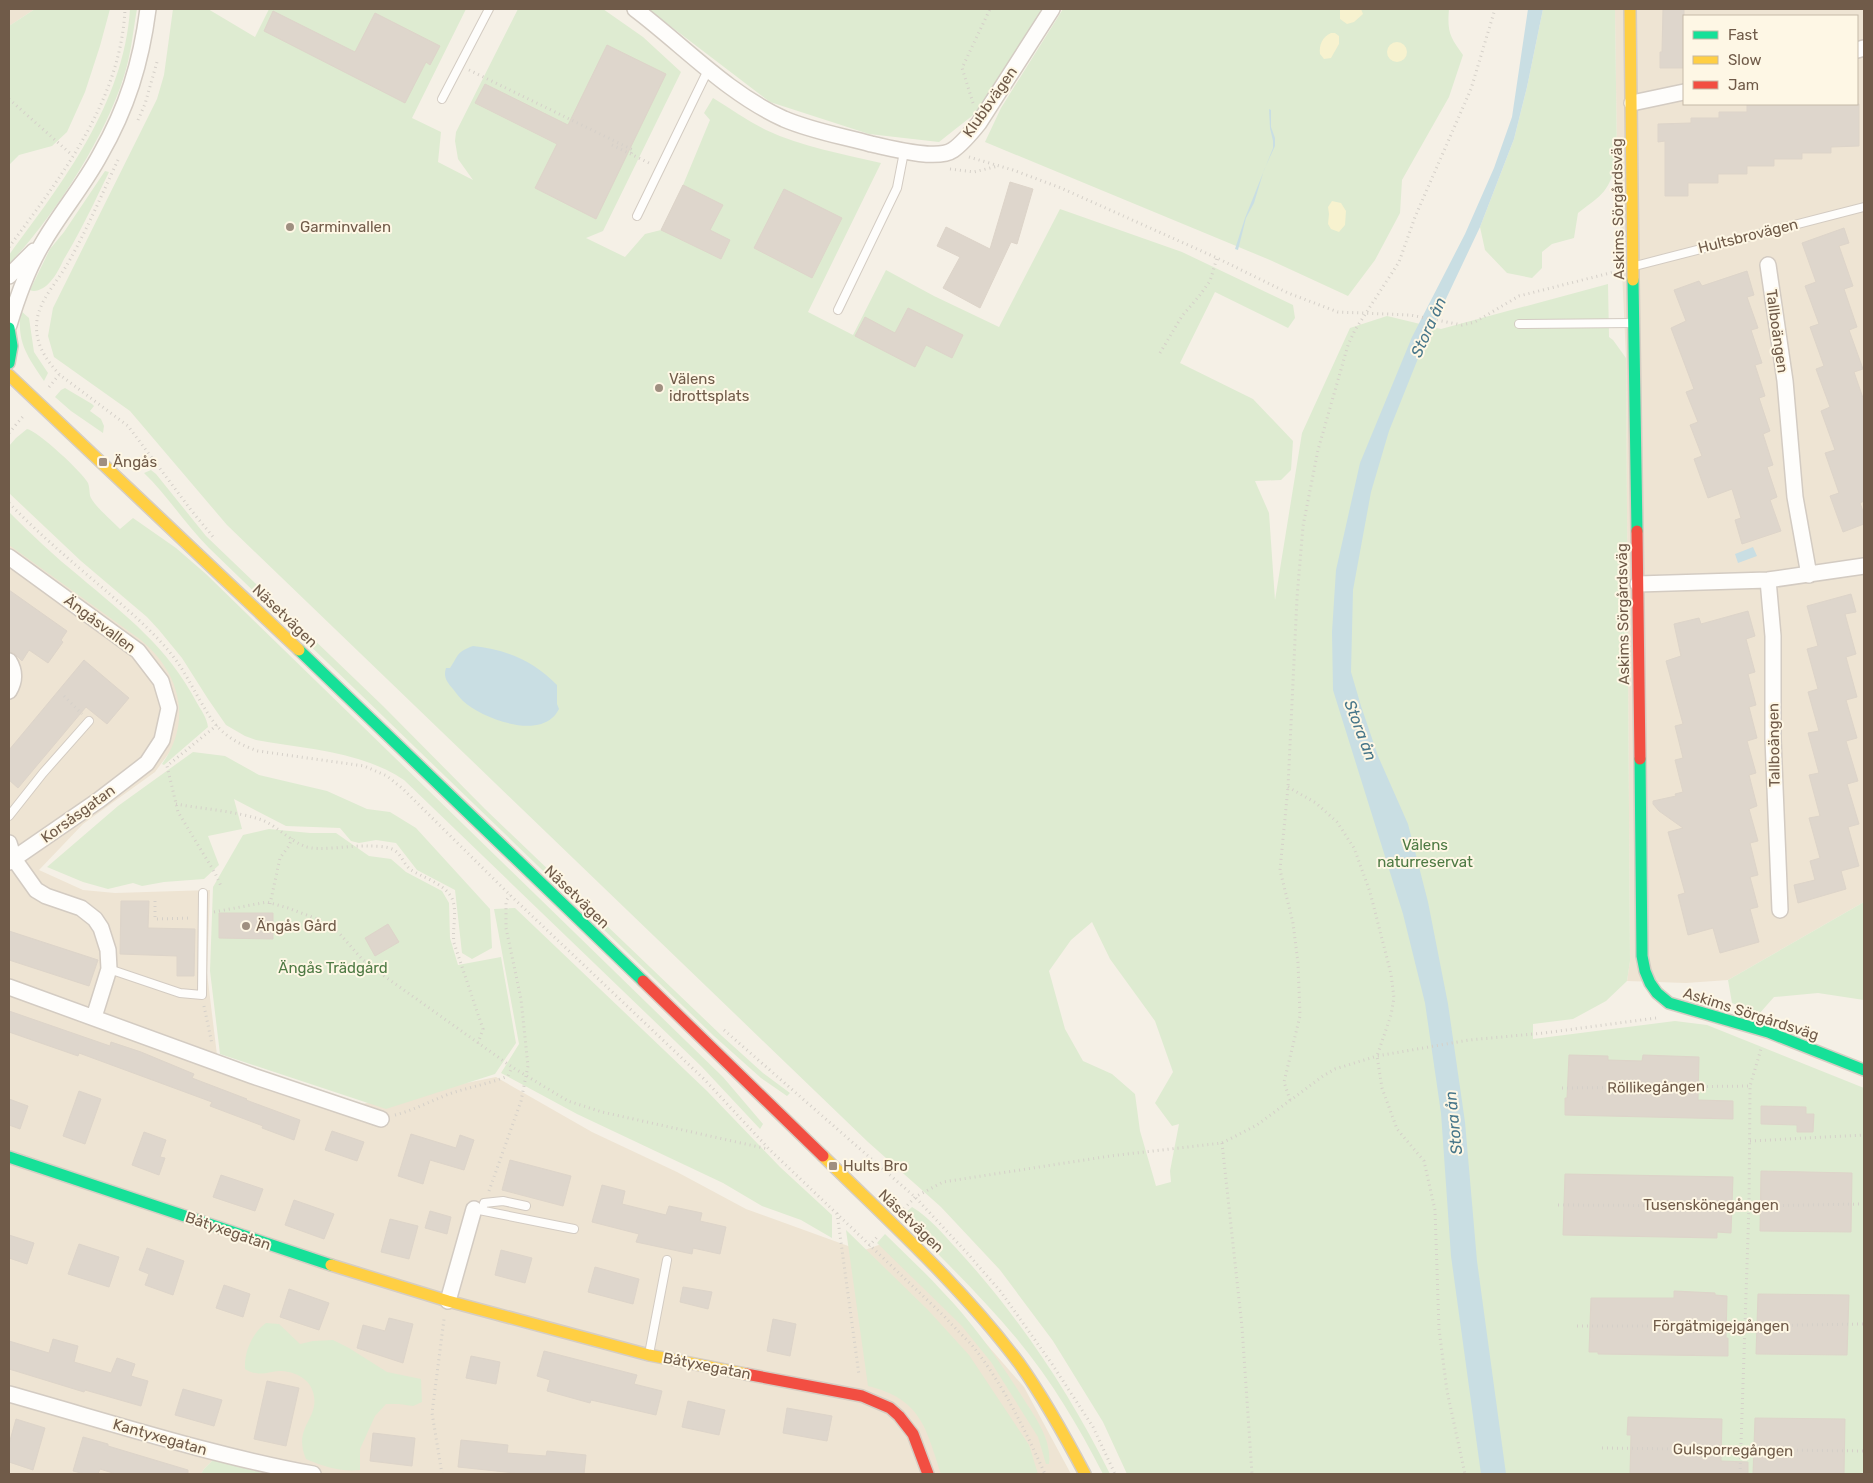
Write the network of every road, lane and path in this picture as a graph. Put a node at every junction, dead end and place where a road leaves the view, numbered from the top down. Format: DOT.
graph roads {
  1 [pos="125,9"];
  2 [pos="148,9"];
  3 [pos="489,9"];
  4 [pos="635,9"];
  5 [pos="990,9"];
  6 [pos="1052,9"];
  7 [pos="1495,9"];
  8 [pos="1630,9"];
  9 [pos="459,66"];
  10 [pos="708,70"];
  11 [pos="1683,92"];
  12 [pos="9,99"];
  13 [pos="442,99"];
  14 [pos="1632,103"];
  15 [pos="979,123"];
  16 [pos="612,145"];
  17 [pos="904,152"];
  18 [pos="951,152"];
  19 [pos="631,154"];
  20 [pos="72,155"];
  21 [pos="660,169"];
  22 [pos="1864,207"];
  23 [pos="637,216"];
  24 [pos="44,242"];
  25 [pos="9,247"];
  26 [pos="1216,258"];
  27 [pos="1768,265"];
  28 [pos="1633,266"];
  29 [pos="9,276"];
  30 [pos="42,305"];
  31 [pos="838,310"];
  32 [pos="1367,312"];
  33 [pos="1634,323"];
  34 [pos="1519,324"];
  35 [pos="9,326"];
  36 [pos="1160,353"];
  37 [pos="9,363"];
  38 [pos="9,375"];
  39 [pos="9,503"];
  40 [pos="220,544"];
  41 [pos="9,557"];
  42 [pos="1864,566"];
  43 [pos="1809,575"];
  44 [pos="1768,580"];
  45 [pos="1638,584"];
  46 [pos="9,661"];
  47 [pos="9,691"];
  48 [pos="64,696"];
  49 [pos="90,721"];
  50 [pos="217,725"];
  51 [pos="147,763"];
  52 [pos="1288,787"];
  53 [pos="176,804"];
  54 [pos="9,816"];
  55 [pos="292,838"];
  56 [pos="9,843"];
  57 [pos="11,861"];
  58 [pos="221,886"];
  59 [pos="203,893"];
  60 [pos="510,895"];
  61 [pos="155,901"];
  62 [pos="270,904"];
  63 [pos="1780,910"];
  64 [pos="202,918"];
  65 [pos="109,969"];
  66 [pos="9,987"];
  67 [pos="202,995"];
  68 [pos="1669,1003"];
  69 [pos="94,1017"];
  70 [pos="723,1029"];
  71 [pos="1768,1032"];
  72 [pos="478,1043"];
  73 [pos="1377,1056"];
  74 [pos="211,1060"];
  75 [pos="512,1068"];
  76 [pos="1864,1070"];
  77 [pos="527,1076"];
  78 [pos="1750,1086"];
  79 [pos="1562,1088"];
  80 [pos="1290,1100"];
  81 [pos="381,1119"];
  82 [pos="1864,1135"];
  83 [pos="1750,1140"];
  84 [pos="1222,1143"];
  85 [pos="769,1149"];
  86 [pos="9,1156"];
  87 [pos="915,1197"];
  88 [pos="1864,1204"];
  89 [pos="1558,1205"];
  90 [pos="526,1206"];
  91 [pos="1749,1206"];
  92 [pos="480,1207"];
  93 [pos="836,1212"];
  94 [pos="574,1228"];
  95 [pos="667,1260"];
  96 [pos="448,1301"];
  97 [pos="1864,1324"];
  98 [pos="1577,1326"];
  99 [pos="1744,1326"];
  100 [pos="649,1355"];
  101 [pos="9,1394"];
  102 [pos="862,1396"];
  103 [pos="1602,1448"];
  104 [pos="1741,1450"];
  105 [pos="1864,1451"];
  106 [pos="313,1474"];
  107 [pos="442,1474"];
  108 [pos="928,1474"];
  109 [pos="1046,1474"];
  110 [pos="1085,1474"];
  111 [pos="1115,1474"];
  112 [pos="1252,1474"];
  113 [pos="1465,1474"];
  114 [pos="1740,1474"];
  1 -- 20 [label="path"];
  2 -- 24 [label="street"];
  3 -- 9 [label="lane"];
  4 -- 10 [label="street, Klubbvägen"];
  5 -- 15 [label="path"];
  6 -- 15 [label="street, Klubbvägen"];
  7 -- 32 [label="path"];
  8 -- 14 [label="street, Askims Sörgårdsväg"];
  9 -- 13 [label="lane"];
  9 -- 19 [label="path"];
  10 -- 17 [label="street, Klubbvägen"];
  10 -- 21 [label="lane"];
  11 -- 14 [label="street"];
  12 -- 20 [label="path"];
  14 -- 28 [label="street, Askims Sörgårdsväg"];
  15 -- 18 [label="street, Klubbvägen"];
  16 -- 19 [label="path"];
  17 -- 18 [label="street, Klubbvägen"];
  17 -- 31 [label="lane"];
  18 -- 26 [label="path"];
  19 -- 21 [label="path"];
  20 -- 25 [label="path"];
  21 -- 23 [label="lane"];
  22 -- 28 [label="lane, Hultsbrovägen"];
  24 -- 29 [label="street"];
  24 -- 35 [label="street"];
  26 -- 32 [label="path"];
  26 -- 36 [label="path"];
  27 -- 43 [label="street, Tallboängen"];
  28 -- 32 [label="path"];
  28 -- 33 [label="street, Askims Sörgårdsväg"];
  30 -- 40 [label="path"];
  32 -- 52 [label="path"];
  33 -- 34 [label="lane"];
  33 -- 45 [label="street, Askims Sörgårdsväg"];
  35 -- 37 [label="street"];
  38 -- 110 [label="street, Näsetvägen"];
  39 -- 50 [label="path"];
  41 -- 51 [label="street, Ängåsvallen"];
  42 -- 43 [label="street"];
  43 -- 44 [label="street"];
  44 -- 45 [label="street"];
  44 -- 63 [label="street, Tallboängen"];
  45 -- 68 [label="street, Askims Sörgårdsväg"];
  46 -- 47 [label="street"];
  48 -- 49 [label="path"];
  49 -- 54 [label="lane"];
  50 -- 53 [label="path"];
  50 -- 60 [label="path"];
  51 -- 57 [label="street, Korsåsgatan"];
  52 -- 73 [label="path"];
  52 -- 80 [label="path"];
  53 -- 55 [label="path"];
  53 -- 58 [label="path"];
  55 -- 62 [label="path"];
  55 -- 72 [label="path"];
  56 -- 57 [label="street"];
  57 -- 65 [label="street"];
  59 -- 64 [label="lane"];
  60 -- 77 [label="path"];
  60 -- 85 [label="path"];
  61 -- 64 [label="path"];
  62 -- 64 [label="path"];
  62 -- 72 [label="path"];
  64 -- 67 [label="lane"];
  65 -- 67 [label="lane"];
  65 -- 69 [label="street"];
  66 -- 69 [label="street"];
  67 -- 74 [label="path"];
  68 -- 71 [label="street, Askims Sörgårdsväg"];
  68 -- 73 [label="path"];
  69 -- 74 [label="street"];
  70 -- 87 [label="path"];
  71 -- 76 [label="street, Askims Sörgårdsväg"];
  71 -- 78 [label="path"];
  72 -- 75 [label="path"];
  73 -- 80 [label="path"];
  73 -- 113 [label="path"];
  74 -- 81 [label="street"];
  75 -- 77 [label="path"];
  75 -- 81 [label="path"];
  77 -- 85 [label="path"];
  77 -- 92 [label="path"];
  78 -- 79 [label="path, Röllikegången"];
  78 -- 83 [label="path"];
  80 -- 84 [label="path"];
  82 -- 83 [label="path"];
  83 -- 91 [label="path"];
  84 -- 87 [label="path"];
  84 -- 112 [label="path"];
  85 -- 93 [label="path"];
  86 -- 96 [label="street, Båtyxegatan"];
  87 -- 111 [label="path"];
  88 -- 91 [label="path, Tusenskönegången"];
  89 -- 91 [label="path, Tusenskönegången"];
  90 -- 92 [label="lane"];
  91 -- 99 [label="path"];
  92 -- 94 [label="lane"];
  92 -- 96 [label="street"];
  93 -- 102 [label="path"];
  93 -- 109 [label="path"];
  95 -- 100 [label="lane"];
  96 -- 100 [label="street, Båtyxegatan"];
  96 -- 107 [label="path"];
  97 -- 99 [label="path, Förgätmigejgången"];
  98 -- 99 [label="path, Förgätmigejgången"];
  99 -- 104 [label="path"];
  100 -- 102 [label="street, Båtyxegatan"];
  101 -- 106 [label="street, Kantyxegatan"];
  102 -- 108 [label="street, Båtyxegatan"];
  103 -- 104 [label="path, Gulsporregången"];
  104 -- 105 [label="path, Gulsporregången"];
  104 -- 114 [label="path"];
}
